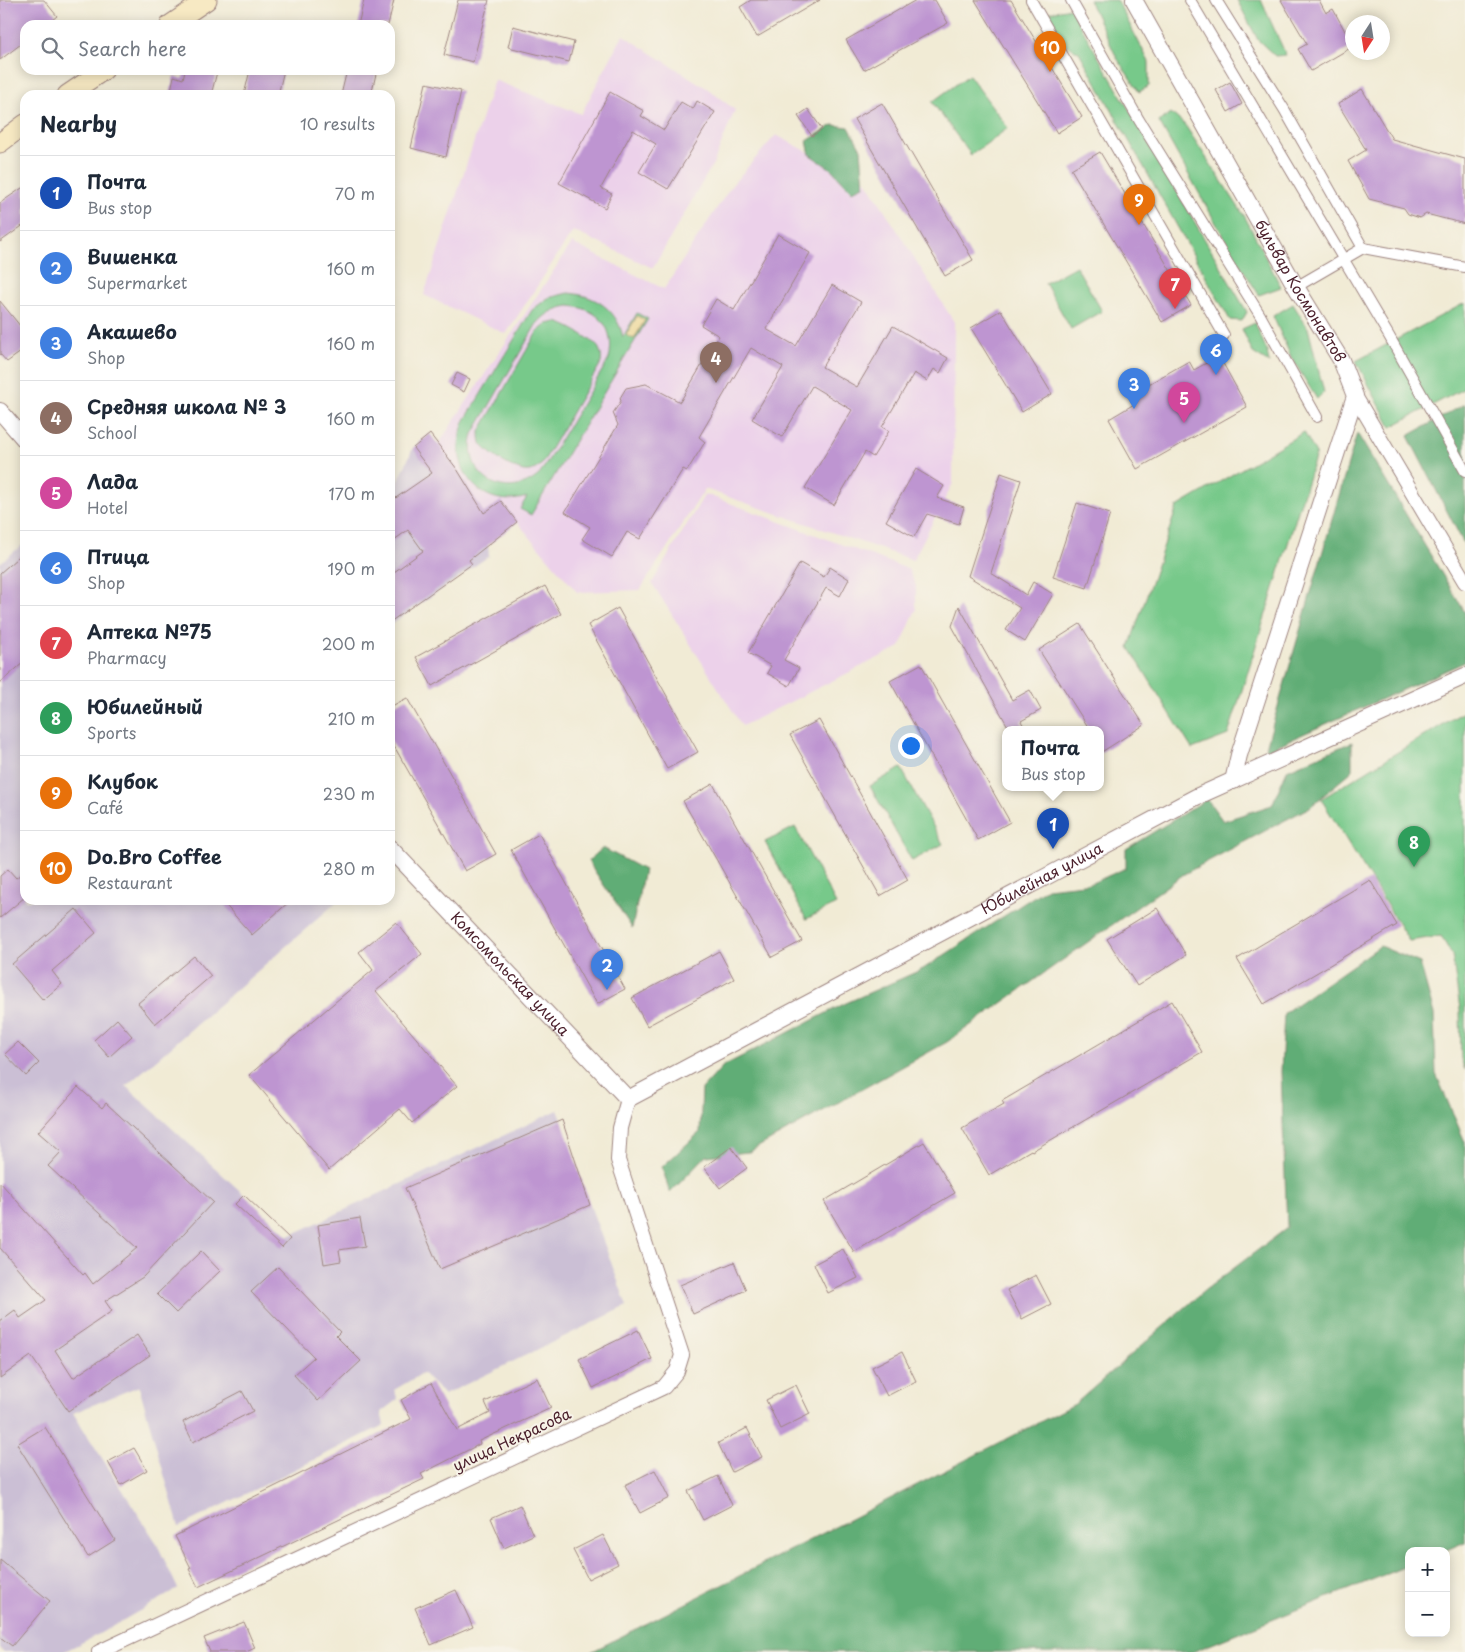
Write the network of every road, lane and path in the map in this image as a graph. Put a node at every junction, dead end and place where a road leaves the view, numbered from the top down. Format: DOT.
graph roads {
  1 [pos="207,0"];
  2 [pos="1031,0"];
  3 [pos="1071,0"];
  4 [pos="1134,0"];
  5 [pos="1190,0"];
  6 [pos="1216,0"];
  7 [pos="177,20"];
  8 [pos="97,75"];
  9 [pos="74,90"];
  10 [pos="20,127"];
  11 [pos="3,136"];
  12 [pos="1363,248"];
  13 [pos="1344,258"];
  14 [pos="1465,267"];
  15 [pos="1296,287"];
  16 [pos="1224,335"];
  17 [pos="1356,396"];
  18 [pos="0,411"];
  19 [pos="1317,417"];
  20 [pos="20,434"];
  21 [pos="1465,471"];
  22 [pos="1465,582"];
  23 [pos="1465,676"];
  24 [pos="1233,781"];
  25 [pos="395,853"];
  26 [pos="628,1100"];
  27 [pos="100,1652"];
  1 -- 7 [label="main road"];
  2 -- 16 [label="street"];
  3 -- 19 [label="street"];
  4 -- 15 [label="street, бульвар Космонавтов"];
  5 -- 13 [label="street"];
  6 -- 12 [label="street"];
  8 -- 9 [label="main road"];
  10 -- 11 [label="main road"];
  12 -- 13 [label="street"];
  12 -- 14 [label="street"];
  13 -- 15 [label="street"];
  13 -- 21 [label="street"];
  15 -- 17 [label="street, бульвар Космонавтов"];
  17 -- 22 [label="street, бульвар Космонавтов"];
  17 -- 24 [label="street"];
  18 -- 20 [label="street"];
  23 -- 24 [label="street, Юбилейная улица"];
  24 -- 26 [label="street, Юбилейная улица"];
  25 -- 26 [label="street, Комсомольская улица"];
  26 -- 27 [label="street, улица Некрасова"];
}
